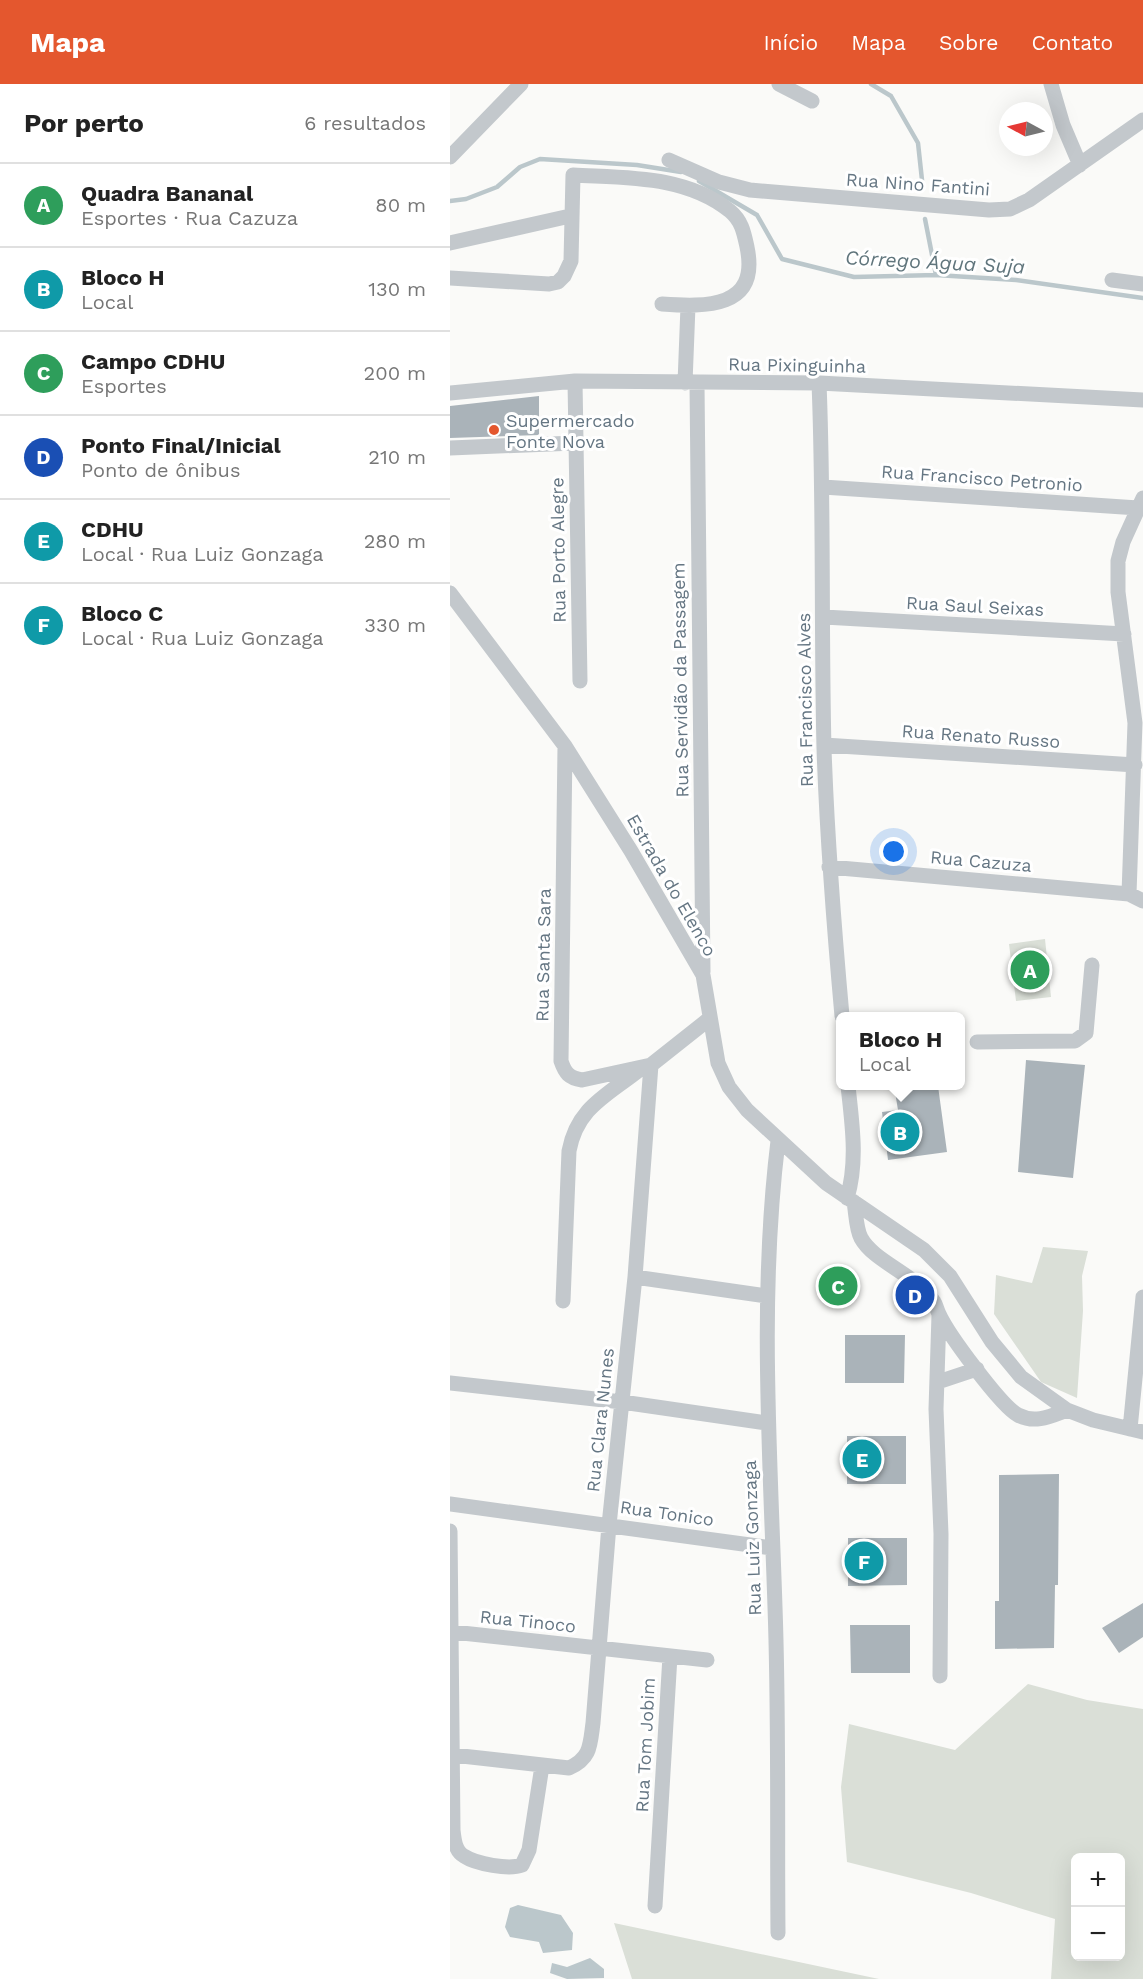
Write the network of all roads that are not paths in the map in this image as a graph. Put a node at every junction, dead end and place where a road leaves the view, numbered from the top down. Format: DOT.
graph roads {
  1 [pos="521,84"];
  2 [pos="779,84"];
  3 [pos="1051,84"];
  4 [pos="812,101"];
  5 [pos="1143,120"];
  6 [pos="450,156"];
  7 [pos="669,160"];
  8 [pos="1080,165"];
  9 [pos="570,216"];
  10 [pos="450,243"];
  11 [pos="450,278"];
  12 [pos="1112,280"];
  13 [pos="1143,284"];
  14 [pos="662,304"];
  15 [pos="688,306"];
  16 [pos="574,381"];
  17 [pos="819,383"];
  18 [pos="691,384"];
  19 [pos="450,393"];
  20 [pos="1143,400"];
  21 [pos="575,443"];
  22 [pos="450,448"];
  23 [pos="824,487"];
  24 [pos="1140,503"];
  25 [pos="450,593"];
  26 [pos="824,617"];
  27 [pos="1124,634"];
  28 [pos="580,681"];
  29 [pos="565,746"];
  30 [pos="824,746"];
  31 [pos="1135,765"];
  32 [pos="829,867"];
  33 [pos="1129,894"];
  34 [pos="1143,901"];
  35 [pos="1092,965"];
  36 [pos="703,975"];
  37 [pos="842,1012"];
  38 [pos="709,1019"];
  39 [pos="977,1042"];
  40 [pos="645,1067"];
  41 [pos="848,1090"];
  42 [pos="778,1141"];
  43 [pos="850,1200"];
  44 [pos="635,1277"];
  45 [pos="768,1296"];
  46 [pos="1143,1297"];
  47 [pos="563,1301"];
  48 [pos="939,1315"];
  49 [pos="977,1369"];
  50 [pos="938,1382"];
  51 [pos="450,1383"];
  52 [pos="622,1402"];
  53 [pos="1066,1410"];
  54 [pos="767,1423"];
  55 [pos="1136,1431"];
  56 [pos="450,1504"];
  57 [pos="609,1525"];
  58 [pos="450,1531"];
  59 [pos="772,1548"];
  60 [pos="453,1632"];
  61 [pos="600,1648"];
  62 [pos="670,1656"];
  63 [pos="708,1660"];
  64 [pos="940,1676"];
  65 [pos="453,1755"];
  66 [pos="542,1766"];
  67 [pos="655,1906"];
  68 [pos="778,1933"];
  1 -- 6 [label="street"];
  2 -- 4 [label="street"];
  3 -- 8 [label="street"];
  5 -- 8 [label="street, Rua Nino Fantini"];
  7 -- 8 [label="street, Rua Nino Fantini"];
  9 -- 10 [label="street"];
  9 -- 11 [label="street"];
  9 -- 15 [label="street"];
  12 -- 13 [label="street"];
  14 -- 15 [label="street"];
  15 -- 18 [label="street, Rua Servidão da Passagem"];
  16 -- 18 [label="street, Rua Pixinguinha"];
  16 -- 19 [label="street, Rua Pixinguinha"];
  16 -- 21 [label="street, Rua Porto Alegre"];
  17 -- 18 [label="street, Rua Pixinguinha"];
  17 -- 20 [label="street, Rua Pixinguinha"];
  17 -- 23 [label="street, Rua Francisco Alves"];
  18 -- 36 [label="street, Rua Servidão da Passagem"];
  21 -- 22 [label="street"];
  21 -- 28 [label="street, Rua Porto Alegre"];
  23 -- 24 [label="street, Rua Francisco Petronio"];
  23 -- 26 [label="street, Rua Francisco Alves"];
  24 -- 27 [label="street"];
  25 -- 29 [label="street, Estrada do Elenco"];
  26 -- 27 [label="street, Rua Saul Seixas"];
  26 -- 30 [label="street, Rua Francisco Alves"];
  27 -- 31 [label="street"];
  29 -- 36 [label="street, Estrada do Elenco"];
  29 -- 40 [label="street, Rua Santa Sara"];
  30 -- 31 [label="street, Rua Renato Russo"];
  30 -- 32 [label="street, Rua Francisco Alves"];
  31 -- 33 [label="street"];
  32 -- 33 [label="street, Rua Cazuza"];
  32 -- 37 [label="street, Rua Francisco Alves"];
  33 -- 34 [label="street"];
  35 -- 39 [label="street"];
  36 -- 38 [label="street, Estrada do Elenco"];
  38 -- 40 [label="street"];
  38 -- 42 [label="street, Estrada do Elenco"];
  40 -- 44 [label="street, Rua Clara Nunes"];
  40 -- 47 [label="street"];
  41 -- 43 [label="street"];
  42 -- 43 [label="street, Estrada do Elenco"];
  42 -- 45 [label="street, Rua Luiz Gonzaga"];
  43 -- 48 [label="street"];
  43 -- 53 [label="street, Estrada do Elenco"];
  44 -- 45 [label="street"];
  44 -- 52 [label="street, Rua Clara Nunes"];
  45 -- 54 [label="street, Rua Luiz Gonzaga"];
  46 -- 55 [label="street"];
  48 -- 49 [label="street"];
  48 -- 50 [label="street"];
  49 -- 50 [label="street"];
  49 -- 53 [label="street"];
  50 -- 64 [label="street"];
  51 -- 52 [label="street"];
  52 -- 54 [label="street"];
  52 -- 57 [label="street, Rua Clara Nunes"];
  53 -- 55 [label="street, Estrada do Elenco"];
  54 -- 59 [label="street, Rua Luiz Gonzaga"];
  56 -- 57 [label="street, Rua Tonico"];
  57 -- 59 [label="street, Rua Tonico"];
  57 -- 61 [label="street, Rua Clara Nunes"];
  58 -- 60 [label="street"];
  59 -- 68 [label="street, Rua Luiz Gonzaga"];
  60 -- 61 [label="street, Rua Tinoco"];
  60 -- 65 [label="street"];
  61 -- 62 [label="street, Rua Tom Jobim"];
  61 -- 66 [label="street, Rua Clara Nunes"];
  62 -- 63 [label="street"];
  62 -- 67 [label="street, Rua Tom Jobim"];
  65 -- 66 [label="street"];
  65 -- 66 [label="street"];
}
